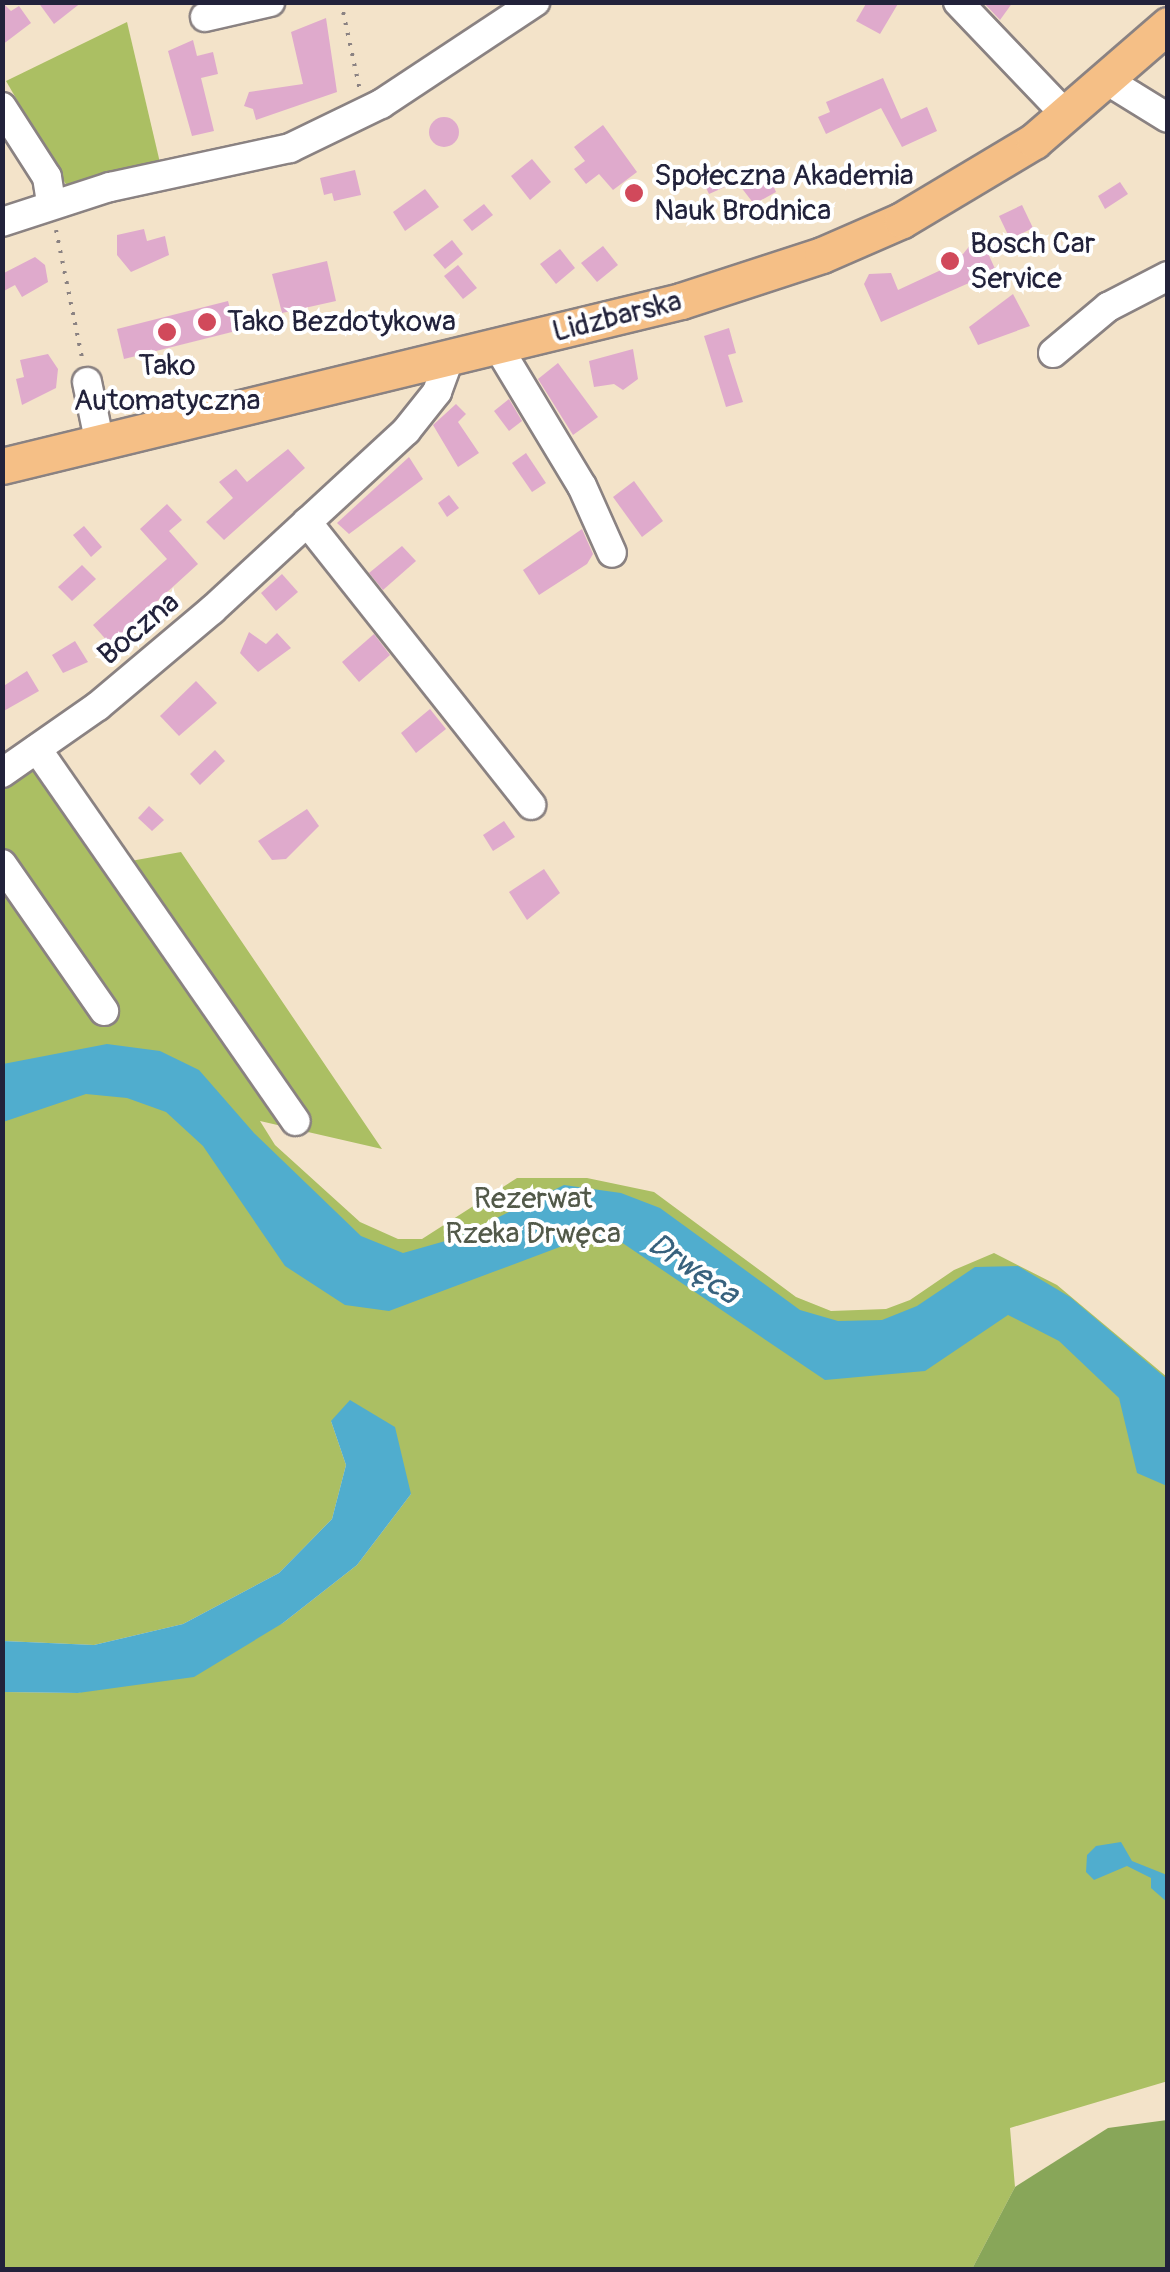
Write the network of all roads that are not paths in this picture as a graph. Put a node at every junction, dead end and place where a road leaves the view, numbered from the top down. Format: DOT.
graph roads {
  1 [pos="270,2"];
  2 [pos="534,2"];
  3 [pos="958,2"];
  4 [pos="205,18"];
  5 [pos="1168,25"];
  6 [pos="1108,81"];
  7 [pos="2,107"];
  8 [pos="1067,116"];
  9 [pos="1168,118"];
  10 [pos="51,203"];
  11 [pos="2,222"];
  12 [pos="1168,276"];
  13 [pos="498,347"];
  14 [pos="1052,352"];
  15 [pos="449,360"];
  16 [pos="88,382"];
  17 [pos="100,444"];
  18 [pos="2,466"];
  19 [pos="307,522"];
  20 [pos="612,553"];
  21 [pos="37,749"];
  22 [pos="2,773"];
  23 [pos="532,806"];
  24 [pos="2,864"];
  25 [pos="104,1010"];
  26 [pos="296,1121"];
  1 -- 4 [label="street"];
  2 -- 10 [label="street"];
  3 -- 8 [label="street"];
  5 -- 6 [label="main road, Lidzbarska"];
  6 -- 8 [label="main road, Lidzbarska"];
  6 -- 9 [label="street"];
  7 -- 10 [label="street"];
  8 -- 13 [label="main road, Lidzbarska"];
  10 -- 11 [label="street"];
  12 -- 14 [label="street"];
  13 -- 15 [label="main road, Lidzbarska"];
  13 -- 20 [label="street"];
  15 -- 17 [label="main road, Lidzbarska"];
  15 -- 19 [label="street, Boczna"];
  16 -- 17 [label="street"];
  17 -- 18 [label="main road, Lidzbarska"];
  19 -- 21 [label="street, Boczna"];
  19 -- 23 [label="street"];
  21 -- 22 [label="street, Boczna"];
  21 -- 26 [label="street"];
  24 -- 25 [label="street"];
}
